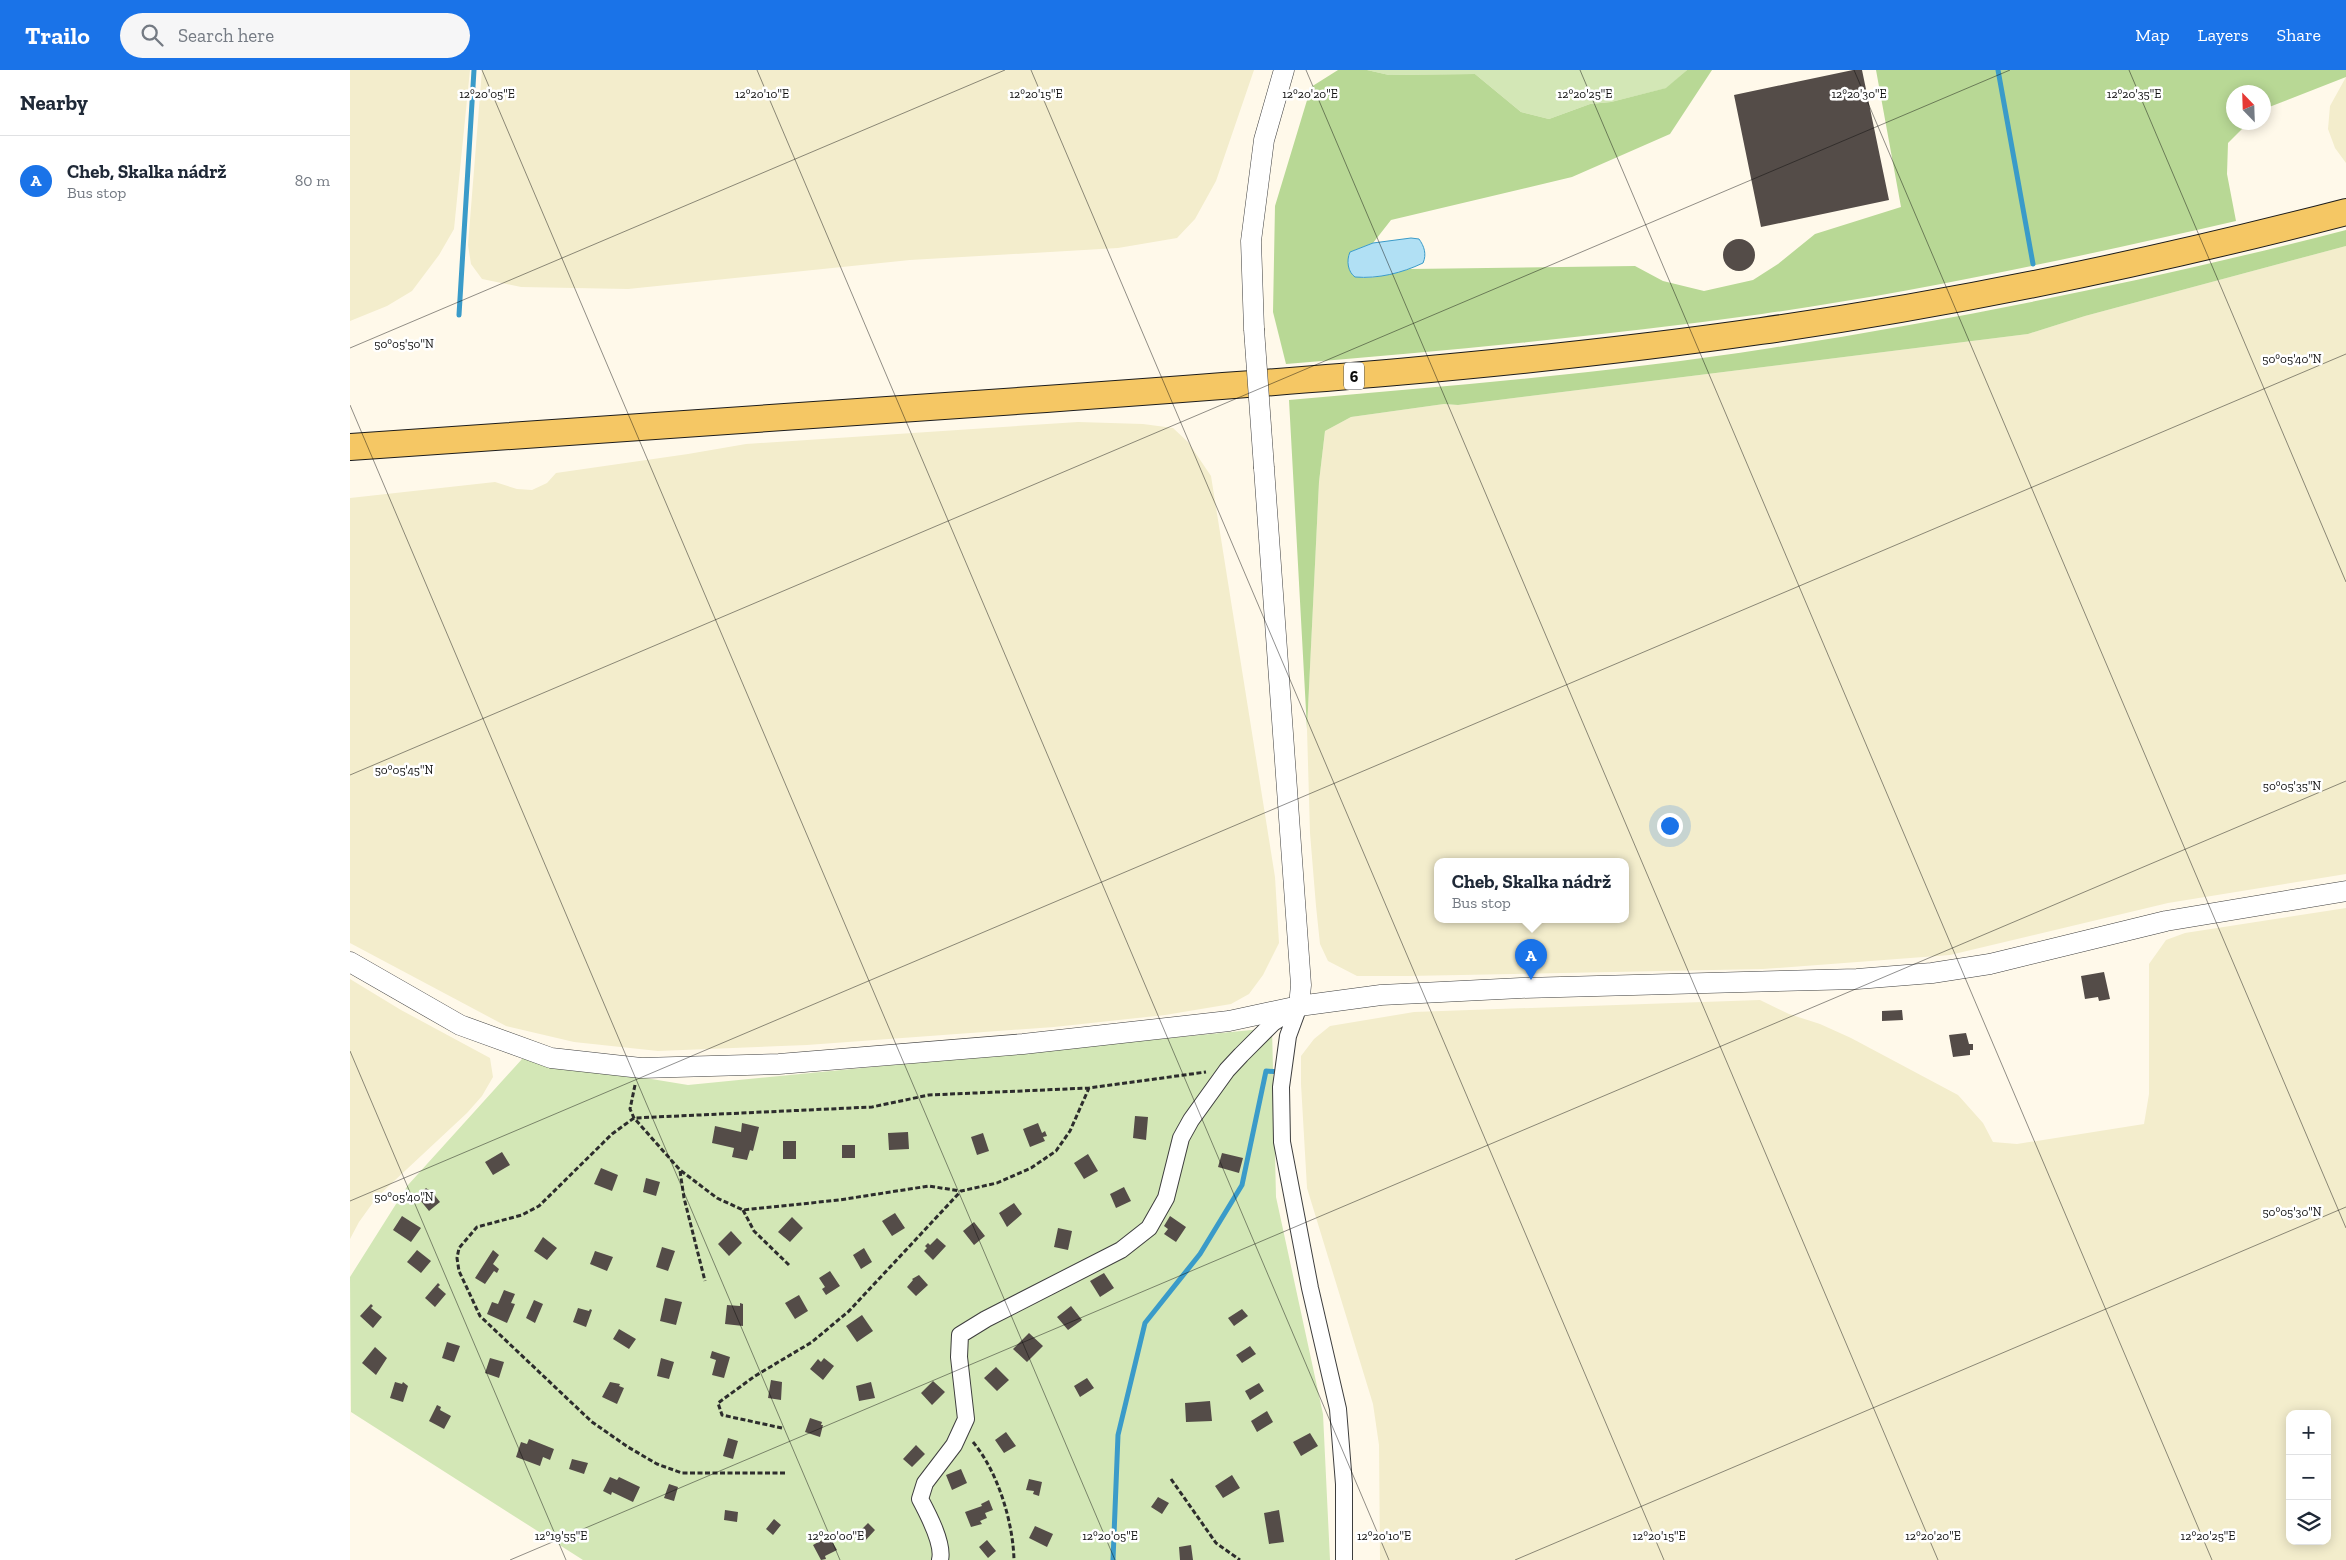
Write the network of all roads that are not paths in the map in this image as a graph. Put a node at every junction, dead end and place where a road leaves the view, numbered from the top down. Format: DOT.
graph roads {
  1 [pos="1284,70"];
  2 [pos="2346,212"];
  3 [pos="350,447"];
  4 [pos="2346,891"];
  5 [pos="350,962"];
  6 [pos="1299,1006"];
  7 [pos="940,1560"];
  8 [pos="1344,1560"];
  1 -- 6 [label="street, bridge"];
  2 -- 3 [label="main road, 6"];
  4 -- 6 [label="street"];
  5 -- 6 [label="street"];
  6 -- 7 [label="street"];
  6 -- 8 [label="street"];
}
